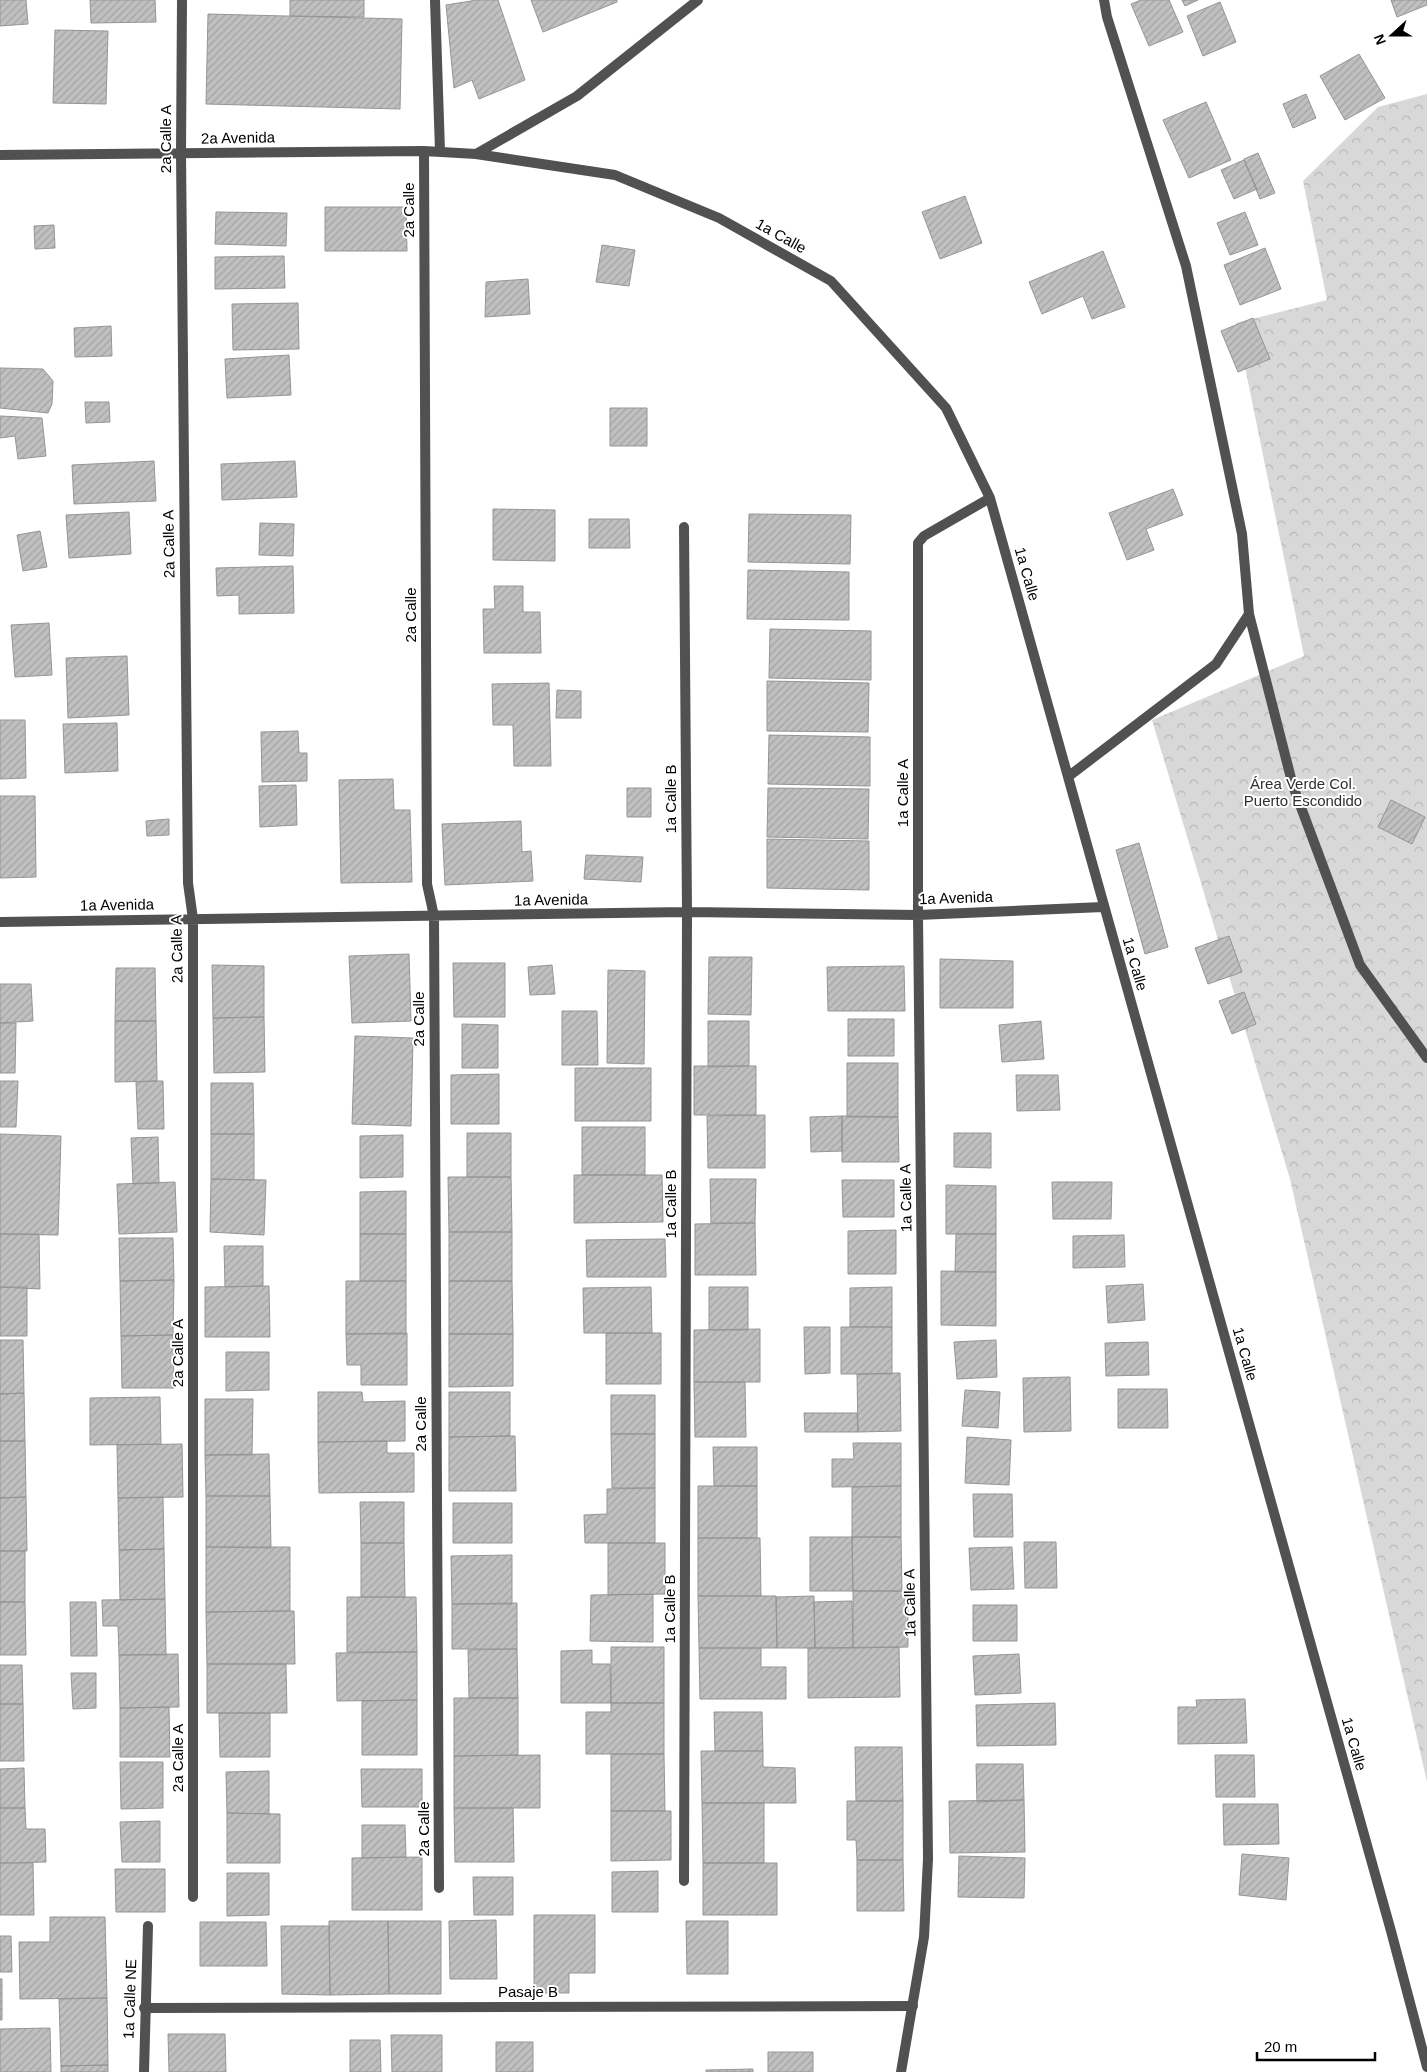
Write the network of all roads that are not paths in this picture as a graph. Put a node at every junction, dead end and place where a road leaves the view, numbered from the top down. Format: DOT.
graph roads {
  1 [pos="182,0"];
  2 [pos="435,0"];
  3 [pos="698,0"];
  4 [pos="1104,0"];
  5 [pos="424,151"];
  6 [pos="440,152"];
  7 [pos="180,153"];
  8 [pos="476,154"];
  9 [pos="0,155"];
  10 [pos="990,498"];
  11 [pos="684,527"];
  12 [pos="1250,614"];
  13 [pos="1069,776"];
  14 [pos="1103,907"];
  15 [pos="687,912"];
  16 [pos="918,915"];
  17 [pos="434,916"];
  18 [pos="193,919"];
  19 [pos="0,922"];
  20 [pos="1427,1058"];
  21 [pos="684,1881"];
  22 [pos="439,1888"];
  23 [pos="193,1897"];
  24 [pos="148,1926"];
  25 [pos="912,2006"];
  26 [pos="144,2008"];
  27 [pos="1427,2067"];
  28 [pos="144,2072"];
  29 [pos="901,2072"];
  1 -- 7 [label="street, 2a Calle A"];
  2 -- 6 [label="street"];
  3 -- 8 [label="street"];
  4 -- 12 [label="street"];
  5 -- 6 [label="street, 2a Avenida"];
  5 -- 7 [label="street, 2a Avenida"];
  5 -- 17 [label="street, 2a Calle"];
  6 -- 8 [label="street, 2a Avenida"];
  7 -- 9 [label="street, 2a Avenida"];
  7 -- 18 [label="street, 2a Calle A"];
  8 -- 10 [label="street, 1a Calle"];
  10 -- 13 [label="street, 1a Calle"];
  10 -- 16 [label="street, 1a Calle A"];
  11 -- 15 [label="street, 1a Calle B"];
  12 -- 13 [label="street"];
  12 -- 20 [label="street"];
  13 -- 14 [label="street, 1a Calle"];
  14 -- 16 [label="street, 1a Avenida"];
  14 -- 27 [label="street, 1a Calle"];
  15 -- 16 [label="street, 1a Avenida"];
  15 -- 17 [label="street, 1a Avenida"];
  15 -- 21 [label="street, 1a Calle B"];
  16 -- 25 [label="street, 1a Calle A"];
  17 -- 18 [label="street, 1a Avenida"];
  17 -- 22 [label="street, 2a Calle"];
  18 -- 19 [label="street, 1a Avenida"];
  18 -- 23 [label="street, 2a Calle A"];
  24 -- 26 [label="street, 1a Calle NE"];
  25 -- 26 [label="street, Pasaje B"];
  25 -- 29 [label="street, 1a Calle A"];
  26 -- 28 [label="street, 1a Calle NE"];
}
